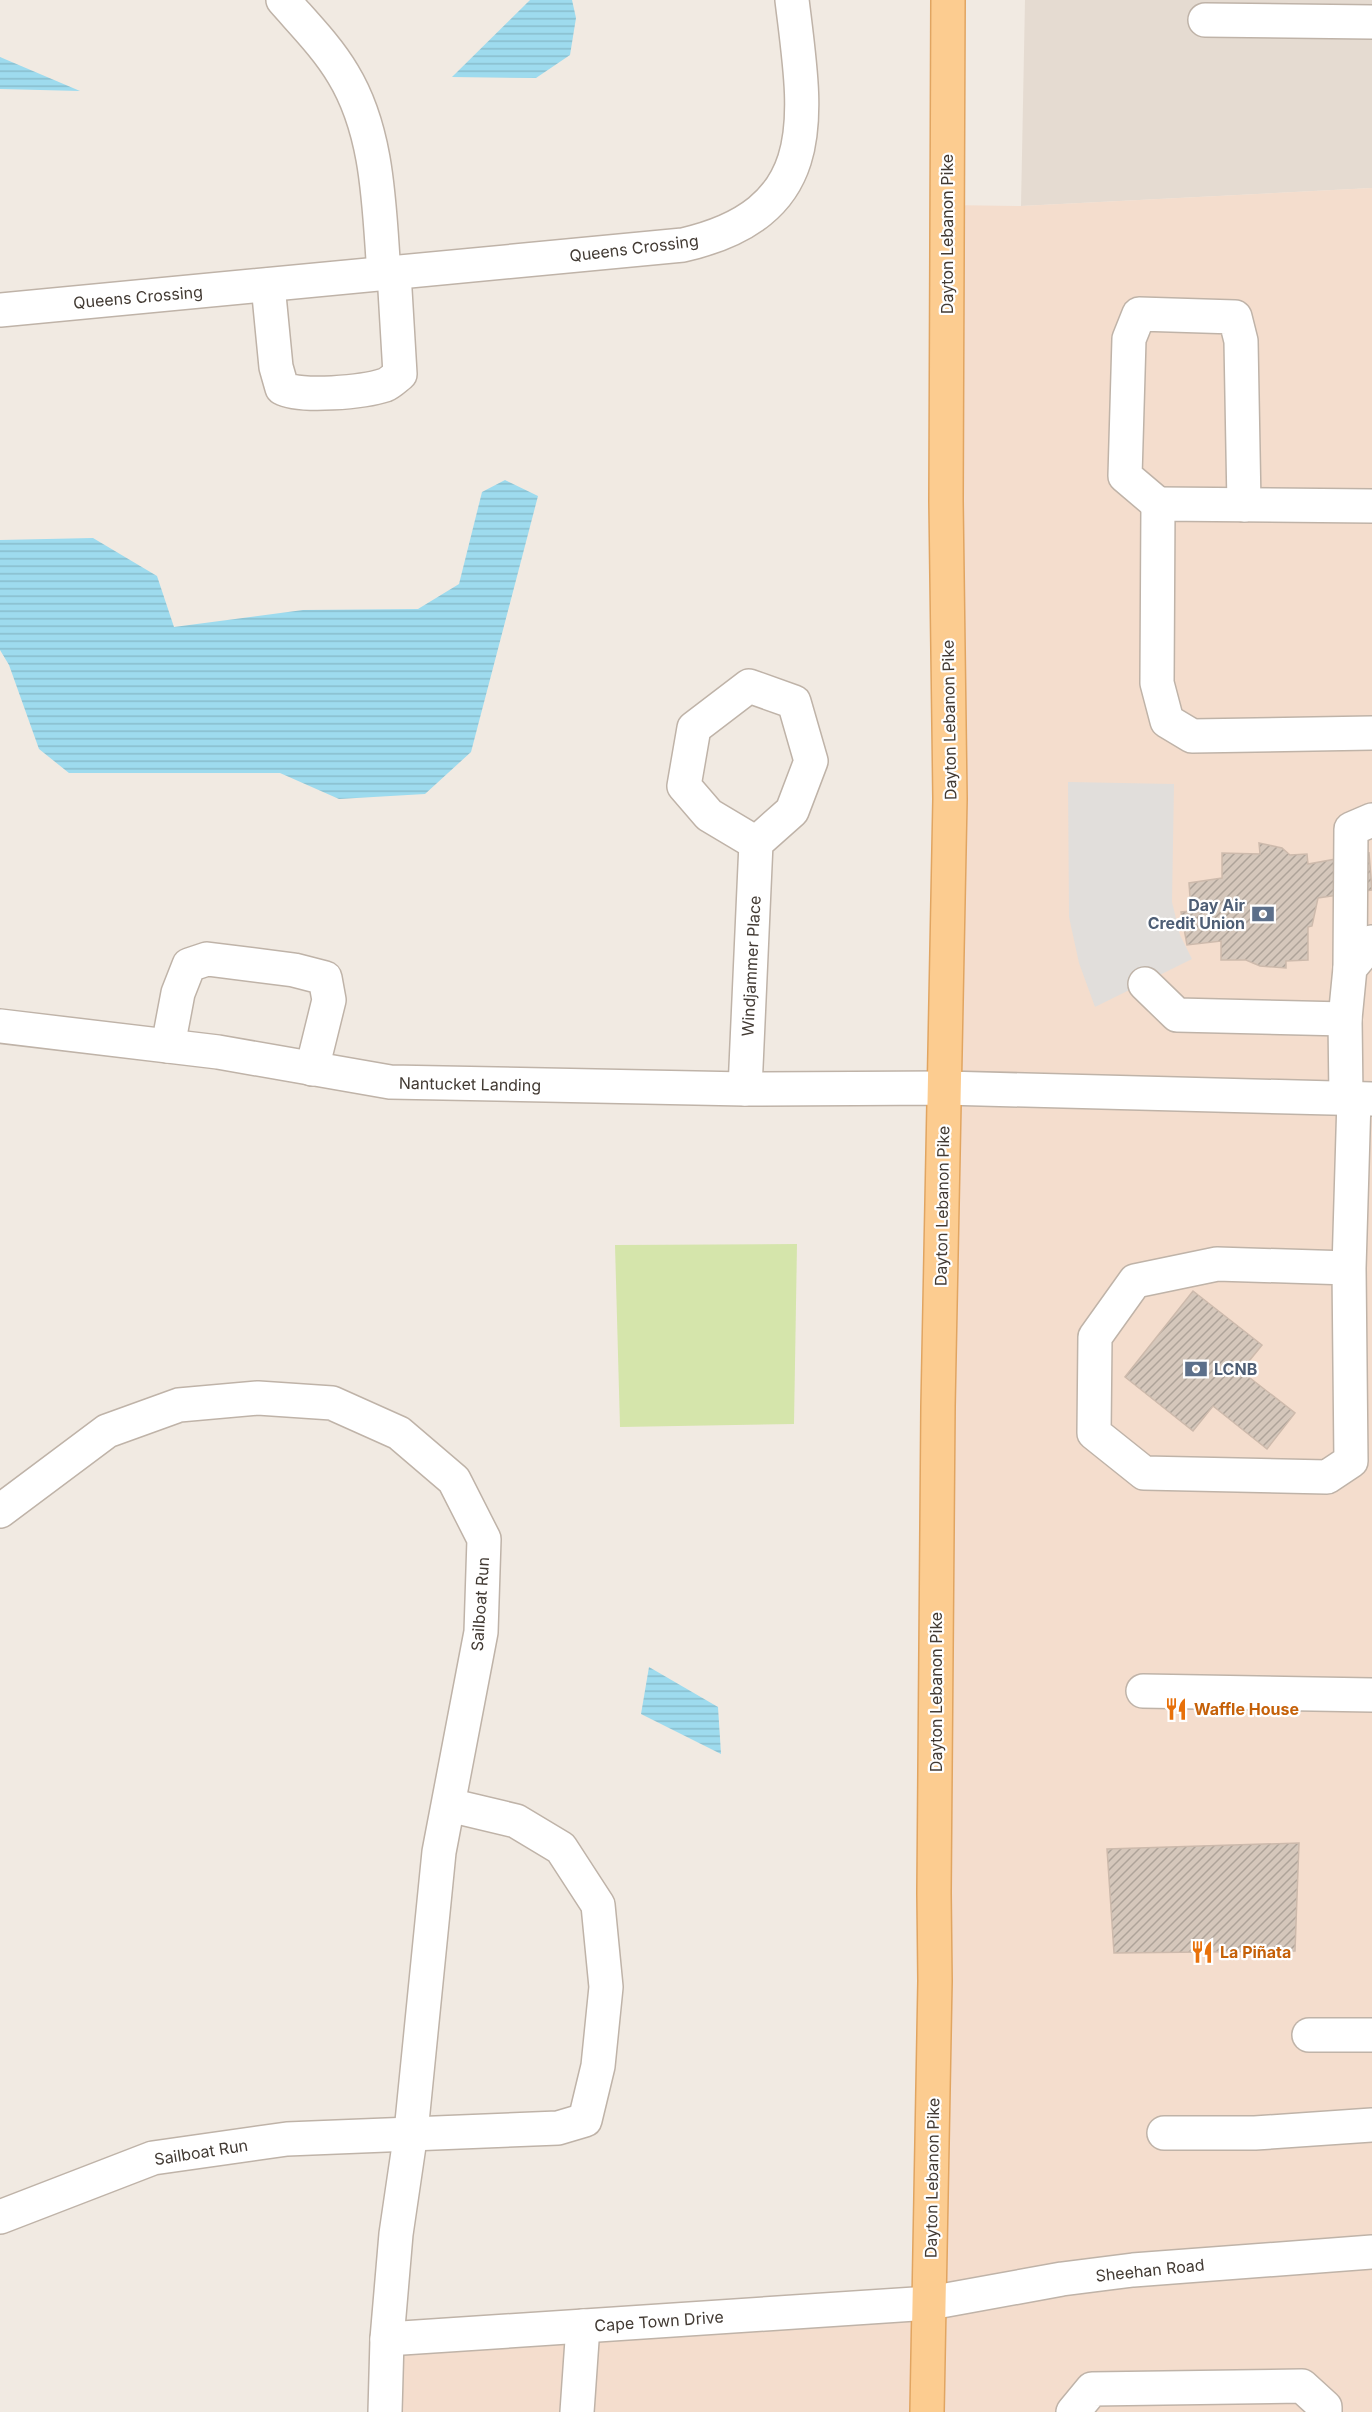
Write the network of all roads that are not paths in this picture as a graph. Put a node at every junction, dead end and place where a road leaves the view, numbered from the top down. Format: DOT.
graph roads {
  1 [pos="283,0"];
  2 [pos="792,0"];
  3 [pos="948,0"];
  4 [pos="1205,20"];
  5 [pos="1372,22"];
  6 [pos="389,274"];
  7 [pos="268,285"];
  8 [pos="0,310"];
  9 [pos="1158,504"];
  10 [pos="1244,505"];
  11 [pos="1372,506"];
  12 [pos="1372,733"];
  13 [pos="1362,825"];
  14 [pos="756,843"];
  15 [pos="1372,942"];
  16 [pos="1350,968"];
  17 [pos="1145,984"];
  18 [pos="1345,1018"];
  19 [pos="0,1026"];
  20 [pos="168,1046"];
  21 [pos="312,1070"];
  22 [pos="945,1088"];
  23 [pos="745,1089"];
  24 [pos="1358,1099"];
  25 [pos="1348,1268"];
  26 [pos="1361,1345"];
  27 [pos="0,1511"];
  28 [pos="1143,1691"];
  29 [pos="1372,1695"];
  30 [pos="449,1805"];
  31 [pos="1309,2035"];
  32 [pos="1372,2035"];
  33 [pos="1372,2125"];
  34 [pos="411,2132"];
  35 [pos="1164,2133"];
  36 [pos="0,2217"];
  37 [pos="1372,2252"];
  38 [pos="930,2303"];
  39 [pos="583,2326"];
  40 [pos="387,2339"];
  41 [pos="385,2412"];
  42 [pos="577,2412"];
  43 [pos="927,2412"];
  44 [pos="1073,2412"];
  45 [pos="1325,2412"];
  1 -- 6 [label="street"];
  2 -- 6 [label="street, Queens Crossing"];
  3 -- 22 [label="main road, Dayton Lebanon Pike"];
  4 -- 5 [label="street"];
  6 -- 7 [label="street, Queens Crossing"];
  6 -- 7 [label="street"];
  7 -- 8 [label="street, Queens Crossing"];
  9 -- 10 [label="street"];
  9 -- 10 [label="street"];
  9 -- 12 [label="street"];
  10 -- 11 [label="street"];
  13 -- 16 [label="street"];
  14 -- 14 [label="street"];
  14 -- 23 [label="street, Windjammer Place"];
  15 -- 16 [label="street"];
  16 -- 18 [label="street"];
  17 -- 18 [label="street"];
  18 -- 24 [label="street"];
  19 -- 20 [label="street, Nantucket Landing"];
  20 -- 21 [label="street, Nantucket Landing"];
  20 -- 21 [label="street"];
  21 -- 23 [label="street, Nantucket Landing"];
  22 -- 23 [label="street, Nantucket Landing"];
  22 -- 24 [label="street, Nantucket Landing"];
  22 -- 38 [label="main road, Dayton Lebanon Pike"];
  24 -- 25 [label="street"];
  25 -- 26 [label="street"];
  25 -- 26 [label="street"];
  27 -- 30 [label="street, Sailboat Run"];
  28 -- 29 [label="street"];
  30 -- 34 [label="street, Sailboat Run"];
  30 -- 34 [label="street"];
  31 -- 32 [label="street"];
  33 -- 35 [label="street"];
  34 -- 36 [label="street, Sailboat Run"];
  34 -- 40 [label="street, Sailboat Run"];
  37 -- 38 [label="street, Sheehan Road"];
  38 -- 39 [label="street, Cape Town Drive"];
  38 -- 43 [label="main road, Dayton Lebanon Pike"];
  39 -- 40 [label="street, Cape Town Drive"];
  39 -- 42 [label="street"];
  40 -- 41 [label="street, Sailboat Run"];
  44 -- 45 [label="street"];
}
